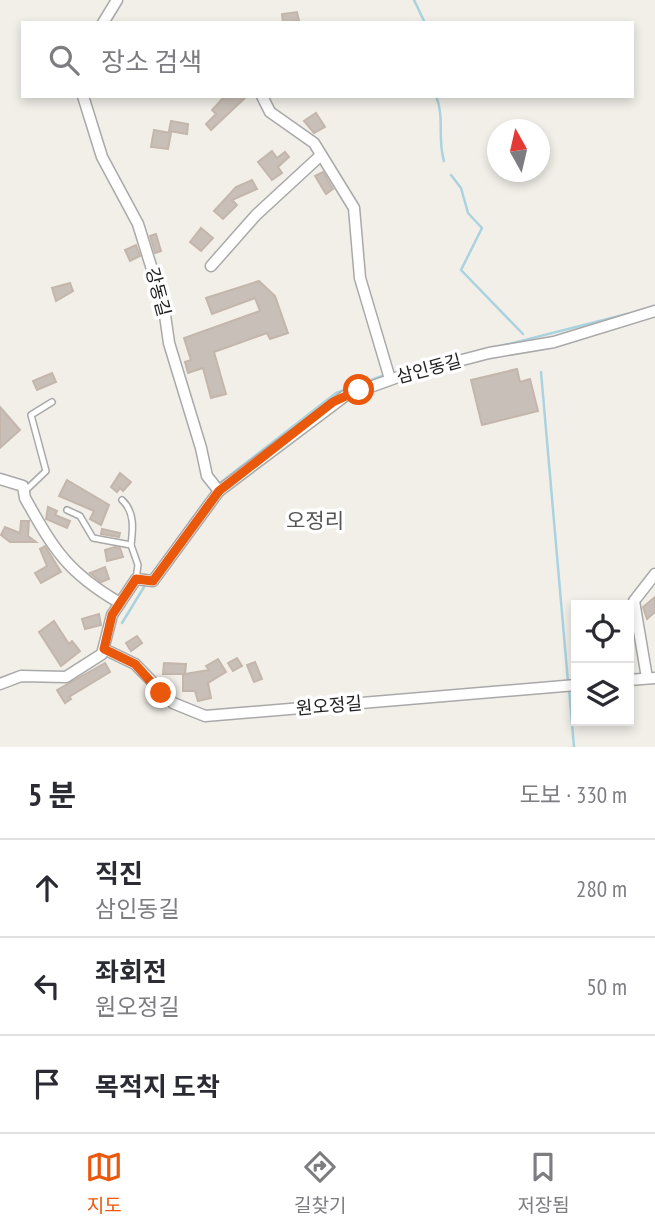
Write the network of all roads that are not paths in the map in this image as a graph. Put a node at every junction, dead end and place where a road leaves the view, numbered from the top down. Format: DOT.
graph roads {
  1 [pos="117,0"];
  2 [pos="104,21"];
  3 [pos="84,98"];
  4 [pos="263,98"];
  5 [pos="320,156"];
  6 [pos="211,265"];
  7 [pos="655,311"];
  8 [pos="390,379"];
  9 [pos="52,402"];
  10 [pos="0,479"];
  11 [pos="219,491"];
  12 [pos="24,492"];
  13 [pos="122,500"];
  14 [pos="67,510"];
  15 [pos="131,545"];
  16 [pos="655,574"];
  17 [pos="136,579"];
  18 [pos="120,603"];
  19 [pos="104,649"];
  20 [pos="651,678"];
  21 [pos="0,684"];
  22 [pos="571,686"];
  1 -- 2 [label="street"];
  3 -- 11 [label="street, 강동길"];
  4 -- 5 [label="street"];
  5 -- 6 [label="street"];
  5 -- 8 [label="street"];
  7 -- 8 [label="street, 삼인동길"];
  8 -- 11 [label="street, 삼인동길"];
  9 -- 12 [label="lane"];
  10 -- 12 [label="street"];
  11 -- 17 [label="street, 삼인동길"];
  12 -- 18 [label="street"];
  13 -- 15 [label="lane"];
  14 -- 15 [label="lane"];
  15 -- 17 [label="lane"];
  16 -- 20 [label="street"];
  17 -- 18 [label="street"];
  18 -- 19 [label="street"];
  19 -- 21 [label="street"];
  19 -- 22 [label="street, 원오정길"];
}
